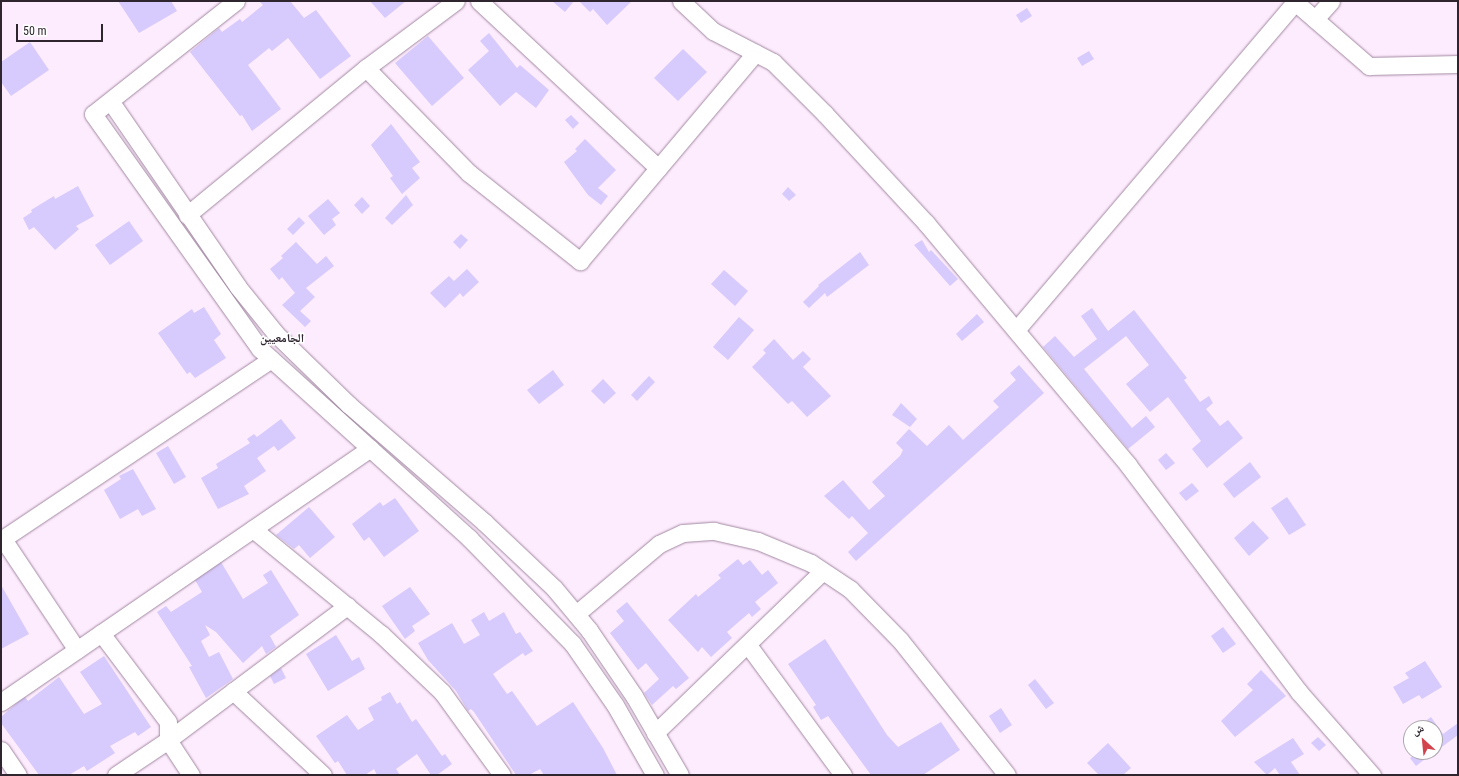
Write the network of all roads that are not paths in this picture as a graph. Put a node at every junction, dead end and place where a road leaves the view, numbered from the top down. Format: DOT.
graph roads {
  1 [pos="236,1"];
  2 [pos="456,1"];
  3 [pos="479,1"];
  4 [pos="681,1"];
  5 [pos="1295,1"];
  6 [pos="1330,1"];
  7 [pos="1315,19"];
  8 [pos="755,53"];
  9 [pos="1458,64"];
  10 [pos="366,68"];
  11 [pos="111,102"];
  12 [pos="658,168"];
  13 [pos="187,215"];
  14 [pos="1016,330"];
  15 [pos="271,358"];
  16 [pos="370,448"];
  17 [pos="252,529"];
  18 [pos="2,539"];
  19 [pos="823,571"];
  20 [pos="504,574"];
  21 [pos="541,577"];
  22 [pos="348,606"];
  23 [pos="576,614"];
  24 [pos="101,633"];
  25 [pos="748,645"];
  26 [pos="77,650"];
  27 [pos="232,691"];
  28 [pos="1,702"];
  29 [pos="652,727"];
  30 [pos="168,740"];
  31 [pos="637,744"];
  32 [pos="1,750"];
  33 [pos="18,775"];
  34 [pos="116,775"];
  35 [pos="191,775"];
  36 [pos="323,775"];
  37 [pos="502,775"];
  38 [pos="655,775"];
  39 [pos="680,775"];
  40 [pos="843,775"];
  41 [pos="1007,775"];
  42 [pos="1372,775"];
  1 -- 11 [label="street"];
  2 -- 10 [label="street"];
  3 -- 12 [label="street"];
  4 -- 8 [label="street"];
  5 -- 7 [label="street"];
  5 -- 14 [label="street"];
  6 -- 7 [label="street"];
  7 -- 9 [label="street"];
  8 -- 12 [label="street"];
  8 -- 14 [label="street"];
  10 -- 12 [label="street"];
  10 -- 13 [label="street"];
  11 -- 13 [label="street"];
  11 -- 15 [label="street"];
  13 -- 21 [label="street"];
  14 -- 42 [label="street"];
  15 -- 16 [label="street"];
  15 -- 18 [label="street"];
  16 -- 17 [label="street"];
  16 -- 20 [label="street"];
  17 -- 22 [label="street"];
  17 -- 24 [label="street"];
  18 -- 26 [label="street"];
  19 -- 23 [label="street"];
  19 -- 25 [label="street"];
  19 -- 41 [label="street"];
  20 -- 21 [label="street"];
  20 -- 31 [label="street"];
  21 -- 23 [label="street"];
  22 -- 27 [label="street"];
  22 -- 37 [label="street"];
  23 -- 29 [label="street"];
  24 -- 26 [label="street"];
  24 -- 30 [label="street"];
  25 -- 29 [label="street"];
  25 -- 40 [label="street"];
  26 -- 28 [label="street"];
  27 -- 30 [label="street"];
  27 -- 36 [label="street"];
  29 -- 31 [label="street"];
  29 -- 39 [label="street"];
  30 -- 34 [label="street"];
  30 -- 35 [label="street"];
  31 -- 38 [label="street"];
  32 -- 33 [label="street"];
}
